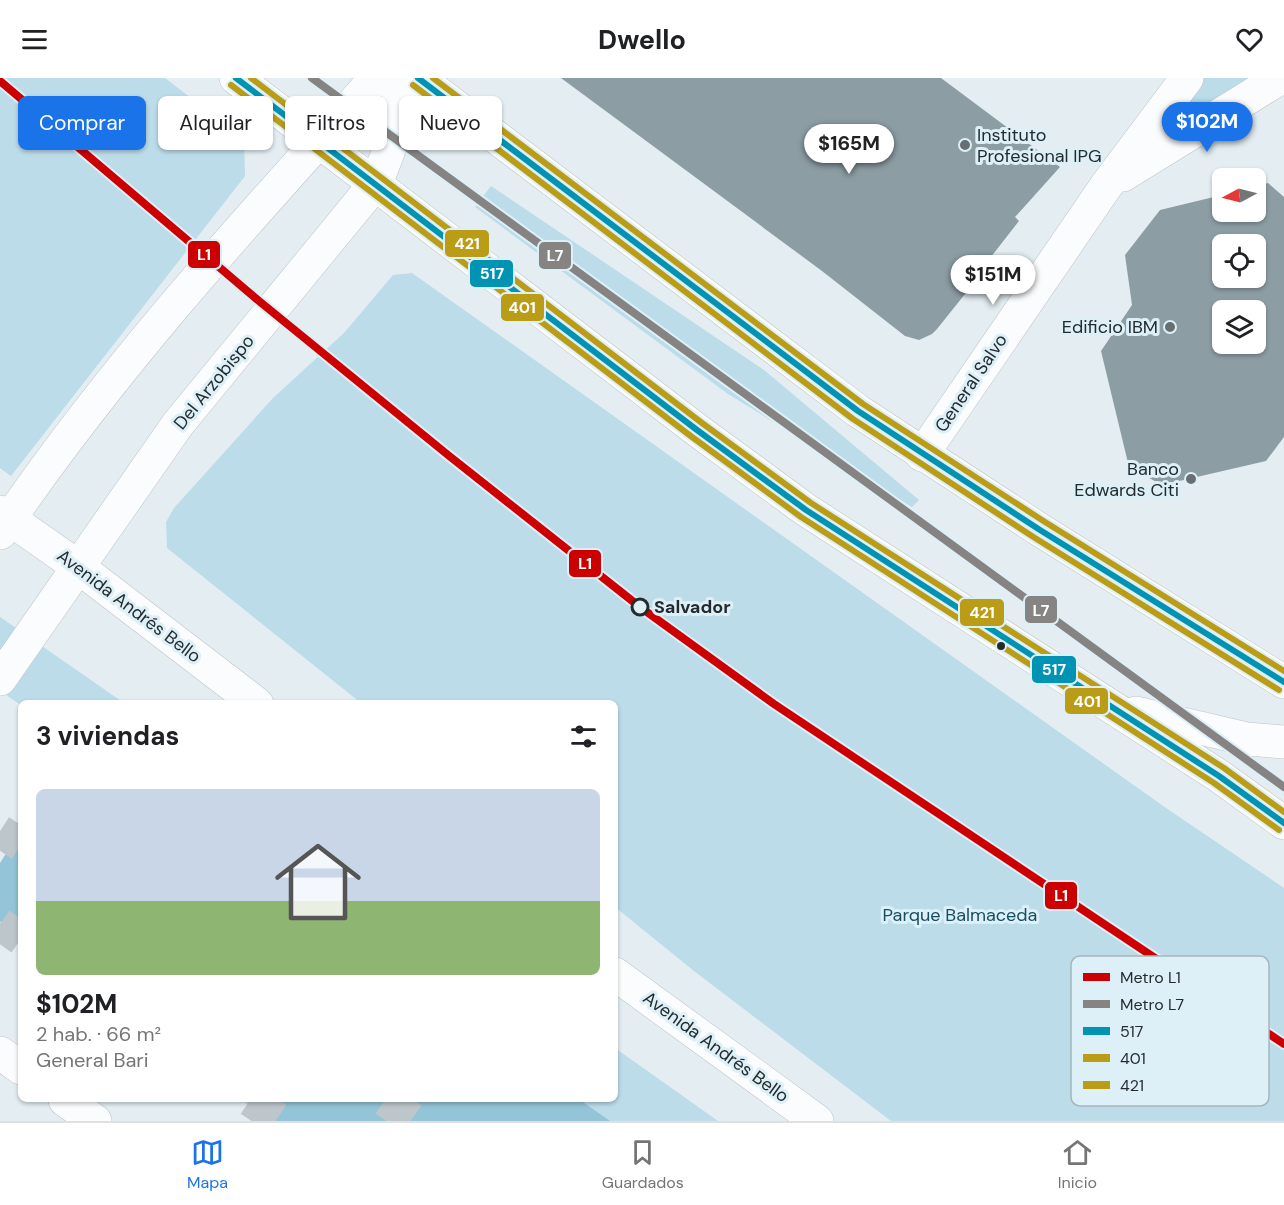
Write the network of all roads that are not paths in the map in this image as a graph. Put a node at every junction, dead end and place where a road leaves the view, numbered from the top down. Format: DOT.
graph roads {
  1 [pos="236,78"];
  2 [pos="376,78"];
  3 [pos="397,78"];
  4 [pos="418,78"];
  5 [pos="1187,78"];
  6 [pos="1281,78"];
  7 [pos="360,96"];
  8 [pos="285,116"];
  9 [pos="311,150"];
  10 [pos="329,150"];
  11 [pos="375,184"];
  12 [pos="1106,186"];
  13 [pos="922,455"];
  14 [pos="3,521"];
  15 [pos="77,566"];
  16 [pos="0,679"];
  17 [pos="1284,682"];
  18 [pos="252,700"];
  19 [pos="1113,708"];
  20 [pos="1284,742"];
  21 [pos="1284,823"];
  22 [pos="618,976"];
  23 [pos="0,1053"];
  24 [pos="18,1066"];
  25 [pos="68,1102"];
  26 [pos="96,1121"];
  27 [pos="817,1121"];
  1 -- 8 [label="main road"];
  2 -- 7 [label="main road"];
  3 -- 11 [label="main road, Del Arzobispo"];
  4 -- 13 [label="main road"];
  5 -- 12 [label="main road, General Salvo"];
  6 -- 12 [label="main road"];
  9 -- 14 [label="main road"];
  10 -- 11 [label="main road"];
  11 -- 15 [label="main road, Del Arzobispo"];
  11 -- 19 [label="main road"];
  12 -- 13 [label="main road, General Salvo"];
  13 -- 17 [label="main road"];
  14 -- 15 [label="main road, Avenida Andrés Bello"];
  15 -- 16 [label="main road, Del Arzobispo"];
  15 -- 18 [label="main road, Avenida Andrés Bello"];
  19 -- 20 [label="main road"];
  19 -- 21 [label="main road"];
  22 -- 27 [label="main road, Avenida Andrés Bello"];
  23 -- 24 [label="main road"];
  25 -- 26 [label="main road"];
}
